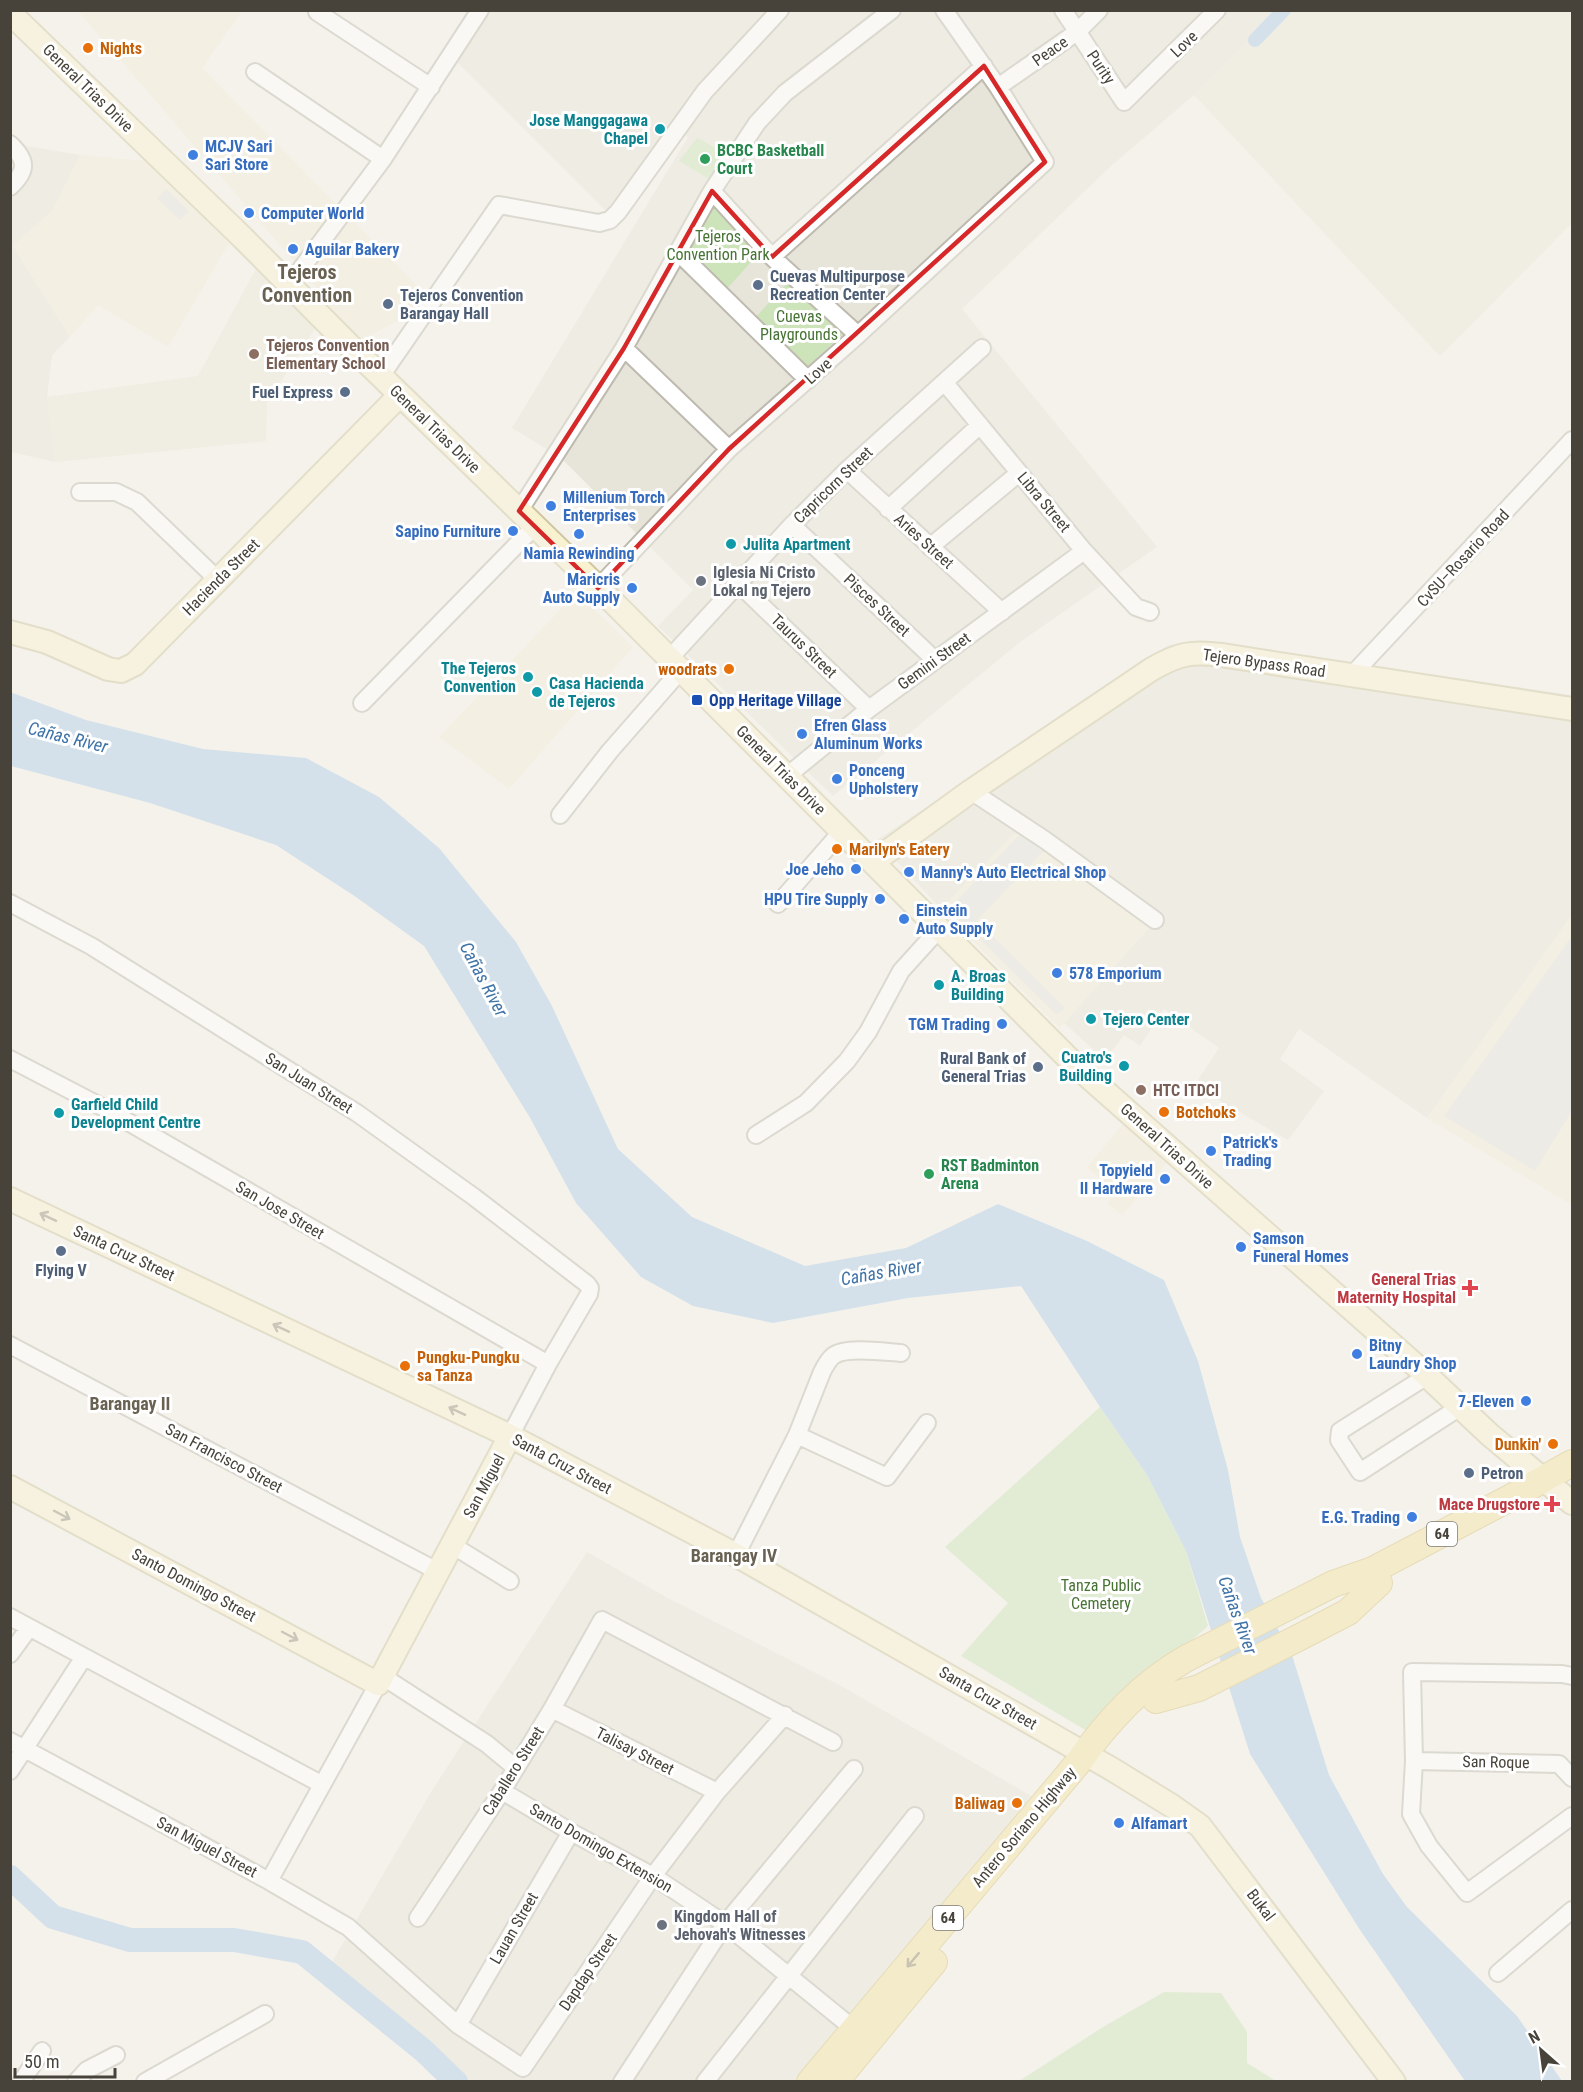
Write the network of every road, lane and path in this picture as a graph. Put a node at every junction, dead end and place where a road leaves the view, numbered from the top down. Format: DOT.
graph roads {
  1 [pos="780,10"];
  2 [pos="892,10"];
  3 [pos="944,10"];
  4 [pos="1063,10"];
  5 [pos="1100,10"];
  6 [pos="1217,10"];
  7 [pos="478,11"];
  8 [pos="317,12"];
  9 [pos="10,13"];
  10 [pos="1077,32"];
  11 [pos="984,66"];
  12 [pos="255,72"];
  13 [pos="431,87"];
  14 [pos="998,87"];
  15 [pos="1124,102"];
  16 [pos="10,144"];
  17 [pos="383,159"];
  18 [pos="10,187"];
  19 [pos="712,191"];
  20 [pos="678,252"];
  21 [pos="772,257"];
  22 [pos="289,285"];
  23 [pos="858,336"];
  24 [pos="624,348"];
  25 [pos="982,348"];
  26 [pos="381,376"];
  27 [pos="808,381"];
  28 [pos="945,383"];
  29 [pos="400,395"];
  30 [pos="980,426"];
  31 [pos="1572,440"];
  32 [pos="729,448"];
  33 [pos="847,470"];
  34 [pos="1019,473"];
  35 [pos="80,492"];
  36 [pos="888,509"];
  37 [pos="519,511"];
  38 [pos="792,525"];
  39 [pos="535,526"];
  40 [pos="930,547"];
  41 [pos="1084,551"];
  42 [pos="218,580"];
  43 [pos="739,584"];
  44 [pos="598,588"];
  45 [pos="1002,612"];
  46 [pos="1150,612"];
  47 [pos="10,632"];
  48 [pos="935,660"];
  49 [pos="675,664"];
  50 [pos="1352,675"];
  51 [pos="362,704"];
  52 [pos="869,709"];
  53 [pos="1572,709"];
  54 [pos="787,776"];
  55 [pos="971,791"];
  56 [pos="560,815"];
  57 [pos="842,831"];
  58 [pos="873,862"];
  59 [pos="10,903"];
  60 [pos="778,904"];
  61 [pos="1155,920"];
  62 [pos="939,929"];
  63 [pos="11,1059"];
  64 [pos="756,1135"];
  65 [pos="10,1199"];
  66 [pos="590,1288"];
  67 [pos="10,1345"];
  68 [pos="901,1353"];
  69 [pos="548,1364"];
  70 [pos="1427,1376"];
  71 [pos="1460,1407"];
  72 [pos="927,1424"];
  73 [pos="796,1435"];
  74 [pos="510,1436"];
  75 [pos="1572,1463"];
  76 [pos="10,1487"];
  77 [pos="1561,1488"];
  78 [pos="452,1545"];
  79 [pos="736,1556"];
  80 [pos="437,1571"];
  81 [pos="1376,1576"];
  82 [pos="510,1581"];
  83 [pos="10,1617"];
  84 [pos="29,1628"];
  85 [pos="10,1654"];
  86 [pos="84,1657"];
  87 [pos="1191,1675"];
  88 [pos="1572,1676"];
  89 [pos="380,1680"];
  90 [pos="552,1709"];
  91 [pos="785,1715"];
  92 [pos="833,1742"];
  93 [pos="17,1745"];
  94 [pos="1091,1757"];
  95 [pos="1414,1761"];
  96 [pos="516,1768"];
  97 [pos="854,1769"];
  98 [pos="10,1771"];
  99 [pos="1572,1778"];
  100 [pos="321,1784"];
  101 [pos="502,1791"];
  102 [pos="717,1792"];
  103 [pos="915,1816"];
  104 [pos="1572,1816"];
  105 [pos="571,1832"];
  106 [pos="653,1875"];
  107 [pos="269,1881"];
  108 [pos="1572,1910"];
  109 [pos="417,1918"];
  110 [pos="725,1924"];
  111 [pos="1498,1973"];
  112 [pos="788,1974"];
  113 [pos="265,2014"];
  114 [pos="458,2025"];
  115 [pos="862,2035"];
  116 [pos="42,2051"];
  117 [pos="116,2055"];
  118 [pos="21,2082"];
  119 [pos="76,2082"];
  120 [pos="145,2082"];
  121 [pos="622,2082"];
  122 [pos="705,2082"];
  123 [pos="810,2082"];
  124 [pos="835,2082"];
  125 [pos="1394,2082"];
  1 -- 26 [label="street"];
  2 -- 19 [label="street"];
  3 -- 11 [label="street"];
  4 -- 10 [label="street, Purity"];
  5 -- 10 [label="street, Peace"];
  6 -- 15 [label="street, Love"];
  7 -- 13 [label="street"];
  8 -- 13 [label="street"];
  9 -- 22 [label="main road, General Trias Drive"];
  10 -- 14 [label="street, Peace"];
  10 -- 15 [label="street, Purity"];
  11 -- 14 [label="street"];
  11 -- 21 [label="street"];
  12 -- 17 [label="street"];
  13 -- 17 [label="street"];
  14 -- 23 [label="street, Love"];
  16 -- 18 [label="street"];
  17 -- 22 [label="street"];
  19 -- 20 [label="street"];
  19 -- 21 [label="street"];
  20 -- 24 [label="street"];
  20 -- 27 [label="street"];
  21 -- 23 [label="street"];
  22 -- 26 [label="main road, General Trias Drive"];
  23 -- 27 [label="street, Love"];
  24 -- 32 [label="street"];
  24 -- 37 [label="street"];
  25 -- 28 [label="street, Capricorn Street"];
  26 -- 29 [label="main road, General Trias Drive"];
  27 -- 32 [label="street, Love"];
  28 -- 30 [label="street, Libra Street"];
  28 -- 33 [label="street, Capricorn Street"];
  29 -- 37 [label="main road, General Trias Drive"];
  29 -- 42 [label="main road, Hacienda Street"];
  30 -- 34 [label="street, Libra Street"];
  30 -- 36 [label="street"];
  31 -- 50 [label="street, CvSU–Rosario Road"];
  32 -- 44 [label="street, Love"];
  33 -- 36 [label="street, Aries Street"];
  33 -- 38 [label="street, Capricorn Street"];
  34 -- 40 [label="street"];
  34 -- 41 [label="street, Libra Street"];
  35 -- 42 [label="street"];
  36 -- 40 [label="street, Aries Street"];
  37 -- 39 [label="main road, General Trias Drive"];
  38 -- 43 [label="street, Capricorn Street"];
  38 -- 48 [label="street, Pisces Street"];
  39 -- 44 [label="main road, General Trias Drive"];
  39 -- 51 [label="street"];
  40 -- 45 [label="street, Aries Street"];
  41 -- 45 [label="street, Gemini Street"];
  41 -- 46 [label="street, Libra Street"];
  42 -- 47 [label="main road, Hacienda Street"];
  43 -- 49 [label="street, Capricorn Street"];
  43 -- 52 [label="street, Taurus Street"];
  44 -- 49 [label="main road, General Trias Drive"];
  45 -- 48 [label="street, Gemini Street"];
  48 -- 52 [label="street, Gemini Street"];
  49 -- 54 [label="main road, General Trias Drive"];
  49 -- 56 [label="street, Capricorn Street"];
  50 -- 53 [label="main road, Tejero Bypass Road"];
  50 -- 55 [label="main road, Tejero Bypass Road"];
  52 -- 54 [label="street, Gemini Street"];
  54 -- 57 [label="main road, General Trias Drive"];
  55 -- 58 [label="main road, Tejero Bypass Road"];
  55 -- 61 [label="street"];
  57 -- 58 [label="main road, General Trias Drive"];
  57 -- 60 [label="street"];
  58 -- 62 [label="main road, General Trias Drive"];
  59 -- 66 [label="street, San Juan Street"];
  62 -- 64 [label="street"];
  62 -- 70 [label="main road, General Trias Drive"];
  63 -- 69 [label="street, San Jose Street"];
  74 -- 65 [label="main road, Santa Cruz Street, one-way"];
  66 -- 69 [label="street, San Miguel"];
  67 -- 80 [label="street, San Francisco Street"];
  68 -- 73 [label="street"];
  69 -- 74 [label="street, San Miguel"];
  70 -- 71 [label="main road, General Trias Drive"];
  70 -- 71 [label="street"];
  71 -- 77 [label="main road, General Trias Drive"];
  72 -- 73 [label="street"];
  73 -- 79 [label="street"];
  74 -- 78 [label="main road, San Miguel"];
  74 -- 79 [label="main road, Santa Cruz Street"];
  75 -- 77 [label="main road, Antero Soriano Highway / 64"];
  76 -- 89 [label="main road, Santo Domingo Street, one-way"];
  77 -- 81 [label="main road, Antero Soriano Highway / 64"];
  78 -- 80 [label="main road, San Miguel"];
  78 -- 82 [label="street"];
  79 -- 94 [label="main road, Santa Cruz Street"];
  80 -- 89 [label="main road, San Miguel"];
  81 -- 87 [label="main road, Antero Soriano Highway / 64"];
  81 -- 87 [label="main road, Antero Soriano Highway / 64"];
  83 -- 84 [label="street"];
  84 -- 85 [label="street"];
  84 -- 86 [label="street"];
  86 -- 93 [label="street"];
  86 -- 100 [label="street"];
  87 -- 94 [label="main road, Antero Soriano Highway / 64"];
  88 -- 95 [label="street"];
  89 -- 96 [label="street"];
  89 -- 100 [label="street, San Miguel Street"];
  90 -- 91 [label="street, Caballero Street"];
  90 -- 96 [label="street, Caballero Street"];
  90 -- 102 [label="street, Talisay Street"];
  91 -- 92 [label="street"];
  91 -- 102 [label="street, Dapdap Street"];
  93 -- 98 [label="street"];
  93 -- 107 [label="street, San Miguel Street"];
  94 -- 115 [label="main road, Antero Soriano Highway / 64"];
  94 -- 125 [label="main road, Bukal"];
  95 -- 99 [label="street, San Roque"];
  95 -- 104 [label="street"];
  96 -- 101 [label="street, Caballero Street"];
  97 -- 110 [label="street"];
  100 -- 107 [label="street, San Miguel Street"];
  101 -- 105 [label="street, Santo Domingo Extension"];
  101 -- 109 [label="street, Caballero Street"];
  102 -- 106 [label="street, Dapdap Street"];
  103 -- 112 [label="street"];
  105 -- 106 [label="street, Santo Domingo Extension"];
  105 -- 114 [label="street, Lauan Street"];
  106 -- 110 [label="street, Santo Domingo Extension"];
  106 -- 114 [label="street, Dapdap Street"];
  107 -- 114 [label="street"];
  108 -- 111 [label="street"];
  110 -- 112 [label="street, Santo Domingo Extension"];
  110 -- 121 [label="street"];
  112 -- 115 [label="street, Santo Domingo Extension"];
  112 -- 122 [label="street"];
  113 -- 120 [label="street"];
  115 -- 123 [label="main road, Antero Soriano Highway / 64"];
  115 -- 124 [label="main road, Antero Soriano Highway / 64"];
  116 -- 118 [label="street"];
  117 -- 119 [label="street"];
}
